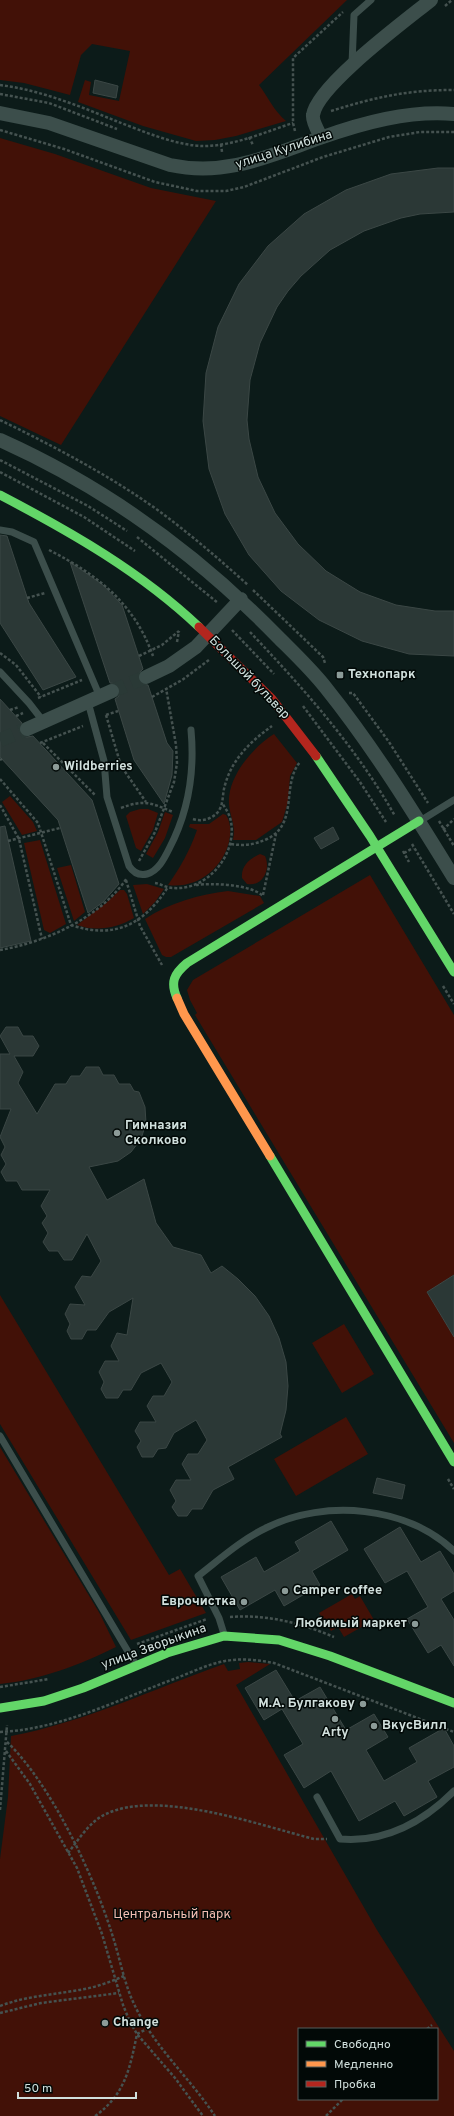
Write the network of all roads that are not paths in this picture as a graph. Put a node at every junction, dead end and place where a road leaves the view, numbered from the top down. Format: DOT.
graph roads {
  1 [pos="371,0"];
  2 [pos="431,0"];
  3 [pos="352,66"];
  4 [pos="0,113"];
  5 [pos="454,114"];
  6 [pos="321,137"];
  7 [pos="0,440"];
  8 [pos="0,495"];
  9 [pos="0,530"];
  10 [pos="241,599"];
  11 [pos="208,635"];
  12 [pos="0,672"];
  13 [pos="146,677"];
  14 [pos="100,697"];
  15 [pos="43,722"];
  16 [pos="27,729"];
  17 [pos="191,730"];
  18 [pos="454,800"];
  19 [pos="419,821"];
  20 [pos="378,846"];
  21 [pos="454,878"];
  22 [pos="454,972"];
  23 [pos="0,1436"];
  24 [pos="454,1462"];
  25 [pos="454,1551"];
  26 [pos="224,1636"];
  27 [pos="137,1667"];
  28 [pos="454,1703"];
  29 [pos="0,1708"];
  30 [pos="454,1791"];
  31 [pos="317,1797"];
  1 -- 3 [label="lane"];
  2 -- 3 [label="street"];
  3 -- 6 [label="street"];
  4 -- 6 [label="street, улица Кулибина"];
  5 -- 6 [label="street, улица Кулибина"];
  7 -- 10 [label="street"];
  8 -- 11 [label="street, Большой бульвар"];
  9 -- 14 [label="lane"];
  10 -- 11 [label="street"];
  10 -- 19 [label="street"];
  11 -- 13 [label="street"];
  11 -- 20 [label="street, Большой бульвар"];
  12 -- 15 [label="lane"];
  14 -- 15 [label="street"];
  14 -- 17 [label="lane"];
  15 -- 16 [label="street"];
  18 -- 19 [label="lane"];
  19 -- 20 [label="street"];
  19 -- 21 [label="street"];
  20 -- 22 [label="street, Большой бульвар"];
  20 -- 24 [label="street"];
  23 -- 27 [label="lane"];
  25 -- 26 [label="lane"];
  26 -- 27 [label="street, улица Зворыкина"];
  26 -- 28 [label="street, улица Зворыкина"];
  27 -- 29 [label="street, улица Зворыкина"];
  30 -- 31 [label="lane"];
}
